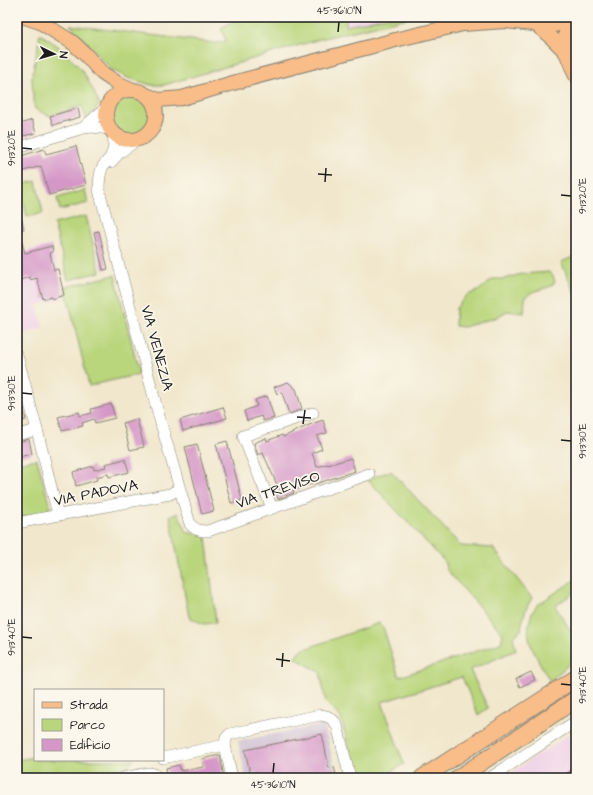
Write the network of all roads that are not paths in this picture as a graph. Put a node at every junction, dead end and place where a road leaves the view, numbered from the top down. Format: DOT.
graph roads {
  1 [pos="25,17"];
  2 [pos="482,17"];
  3 [pos="566,17"];
  4 [pos="533,22"];
  5 [pos="463,24"];
  6 [pos="566,52"];
  7 [pos="102,73"];
  8 [pos="576,76"];
  9 [pos="131,89"];
  10 [pos="149,96"];
  11 [pos="182,98"];
  12 [pos="109,103"];
  13 [pos="155,123"];
  14 [pos="83,128"];
  15 [pos="111,130"];
  16 [pos="137,140"];
  17 [pos="17,148"];
  18 [pos="102,170"];
  19 [pos="17,359"];
  20 [pos="313,413"];
  21 [pos="37,430"];
  22 [pos="17,435"];
  23 [pos="369,474"];
  24 [pos="179,489"];
  25 [pos="272,508"];
  26 [pos="58,515"];
  27 [pos="17,523"];
  28 [pos="197,530"];
  29 [pos="576,666"];
  30 [pos="576,678"];
  31 [pos="562,687"];
  32 [pos="576,699"];
  33 [pos="576,721"];
  34 [pos="225,745"];
  35 [pos="164,758"];
  36 [pos="123,778"];
  37 [pos="156,778"];
  38 [pos="232,778"];
  39 [pos="350,778"];
  40 [pos="422,778"];
  41 [pos="458,778"];
  42 [pos="490,778"];
  1 -- 7 [label="main road"];
  2 -- 5 [label="main road"];
  3 -- 4 [label="main road"];
  3 -- 6 [label="main road"];
  4 -- 5 [label="main road"];
  4 -- 6 [label="main road"];
  5 -- 11 [label="main road"];
  6 -- 8 [label="main road"];
  7 -- 9 [label="main road"];
  7 -- 12 [label="main road"];
  9 -- 10 [label="main road"];
  9 -- 12 [label="main road"];
  10 -- 11 [label="main road"];
  10 -- 13 [label="main road"];
  11 -- 13 [label="main road"];
  12 -- 14 [label="street"];
  12 -- 15 [label="main road"];
  13 -- 16 [label="main road"];
  14 -- 15 [label="street"];
  14 -- 17 [label="street"];
  15 -- 16 [label="main road"];
  15 -- 18 [label="street, VIA VENEZIA"];
  16 -- 18 [label="street"];
  18 -- 24 [label="street, VIA VENEZIA"];
  19 -- 21 [label="street"];
  20 -- 25 [label="street"];
  21 -- 22 [label="street"];
  21 -- 26 [label="street"];
  23 -- 25 [label="street, VIA TREVISO"];
  24 -- 26 [label="street, VIA PADOVA"];
  24 -- 28 [label="street, VIA VENEZIA"];
  25 -- 28 [label="street, VIA TREVISO"];
  26 -- 27 [label="street, VIA PADOVA"];
  29 -- 31 [label="highway"];
  30 -- 31 [label="highway"];
  31 -- 40 [label="highway"];
  32 -- 41 [label="highway"];
  33 -- 42 [label="street"];
  34 -- 35 [label="street"];
  34 -- 38 [label="street"];
  34 -- 39 [label="street"];
  36 -- 37 [label="street"];
}
